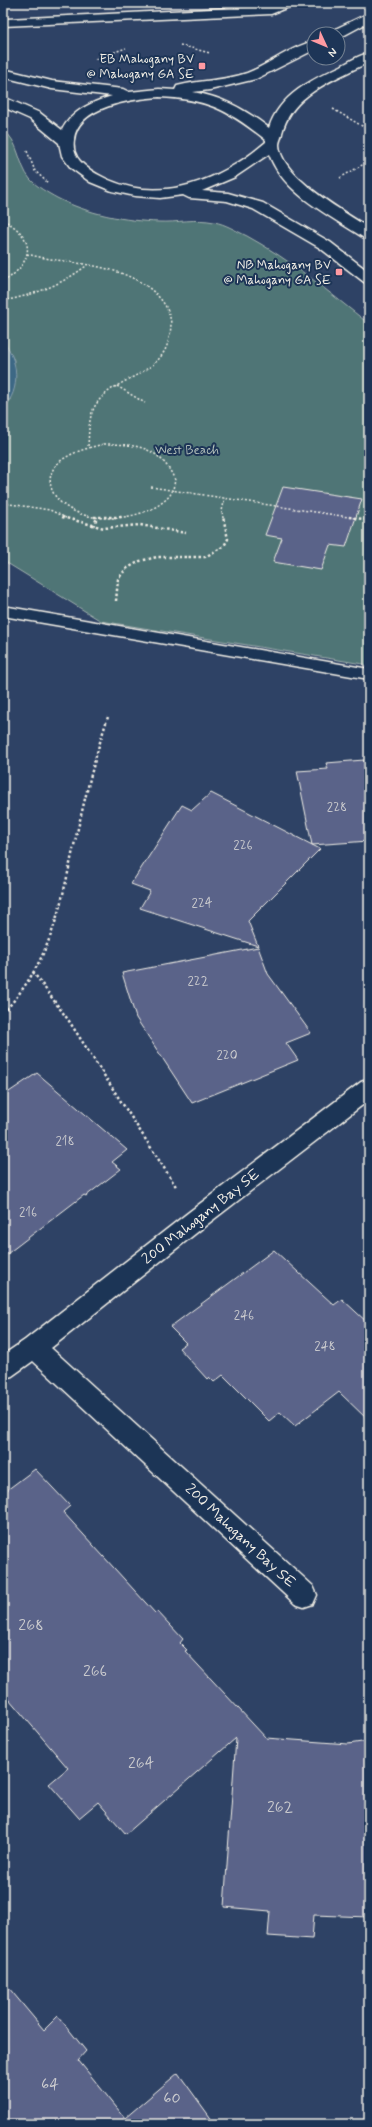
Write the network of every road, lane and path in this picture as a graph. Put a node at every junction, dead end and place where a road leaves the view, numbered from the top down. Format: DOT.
graph roads {
  1 [pos="286,3"];
  2 [pos="369,17"];
  3 [pos="7,23"];
  4 [pos="346,29"];
  5 [pos="176,44"];
  6 [pos="128,47"];
  7 [pos="306,49"];
  8 [pos="211,54"];
  9 [pos="369,57"];
  10 [pos="90,60"];
  11 [pos="3,73"];
  12 [pos="159,92"];
  13 [pos="138,94"];
  14 [pos="3,102"];
  15 [pos="333,109"];
  16 [pos="369,133"];
  17 [pos="66,141"];
  18 [pos="273,141"];
  19 [pos="369,161"];
  20 [pos="336,180"];
  21 [pos="172,194"];
  22 [pos="3,220"];
  23 [pos="369,235"];
  24 [pos="27,254"];
  25 [pos="86,266"];
  26 [pos="369,279"];
  27 [pos="3,282"];
  28 [pos="3,301"];
  29 [pos="116,386"];
  30 [pos="145,403"];
  31 [pos="88,447"];
  32 [pos="151,487"];
  33 [pos="173,490"];
  34 [pos="225,498"];
  35 [pos="3,503"];
  36 [pos="97,518"];
  37 [pos="369,520"];
  38 [pos="93,526"];
  39 [pos="186,532"];
  40 [pos="3,612"];
  41 [pos="107,630"];
  42 [pos="369,674"];
  43 [pos="108,717"];
  44 [pos="33,972"];
  45 [pos="3,1013"];
  46 [pos="369,1088"];
  47 [pos="197,1218"];
  48 [pos="34,1347"];
  49 [pos="3,1368"];
  50 [pos="304,1595"];
  1 -- 3 [label="street"];
  2 -- 4 [label="street"];
  5 -- 8 [label="path"];
  6 -- 10 [label="path"];
  7 -- 12 [label="street"];
  9 -- 18 [label="street"];
  11 -- 13 [label="street"];
  12 -- 13 [label="street"];
  12 -- 18 [label="street"];
  13 -- 17 [label="street"];
  14 -- 17 [label="street"];
  15 -- 16 [label="path"];
  17 -- 21 [label="street"];
  18 -- 21 [label="street"];
  18 -- 23 [label="street"];
  19 -- 20 [label="path"];
  21 -- 26 [label="street"];
  22 -- 24 [label="path"];
  24 -- 25 [label="path"];
  24 -- 27 [label="path"];
  25 -- 28 [label="path"];
  25 -- 29 [label="path"];
  29 -- 30 [label="path"];
  29 -- 31 [label="path"];
  31 -- 33 [label="path"];
  31 -- 36 [label="path"];
  32 -- 33 [label="path"];
  33 -- 34 [label="path"];
  33 -- 36 [label="path"];
  34 -- 37 [label="path"];
  34 -- 41 [label="path"];
  35 -- 38 [label="path"];
  36 -- 38 [label="path"];
  38 -- 39 [label="path"];
  40 -- 41 [label="lane"];
  41 -- 42 [label="lane"];
  43 -- 44 [label="path"];
  44 -- 45 [label="path"];
  44 -- 47 [label="path"];
  46 -- 47 [label="street, 200 Mahogany Bay SE"];
  47 -- 48 [label="street, 200 Mahogany Bay SE"];
  48 -- 49 [label="street, 200 Mahogany Bay SE"];
  48 -- 50 [label="street, 200 Mahogany Bay SE"];
}
